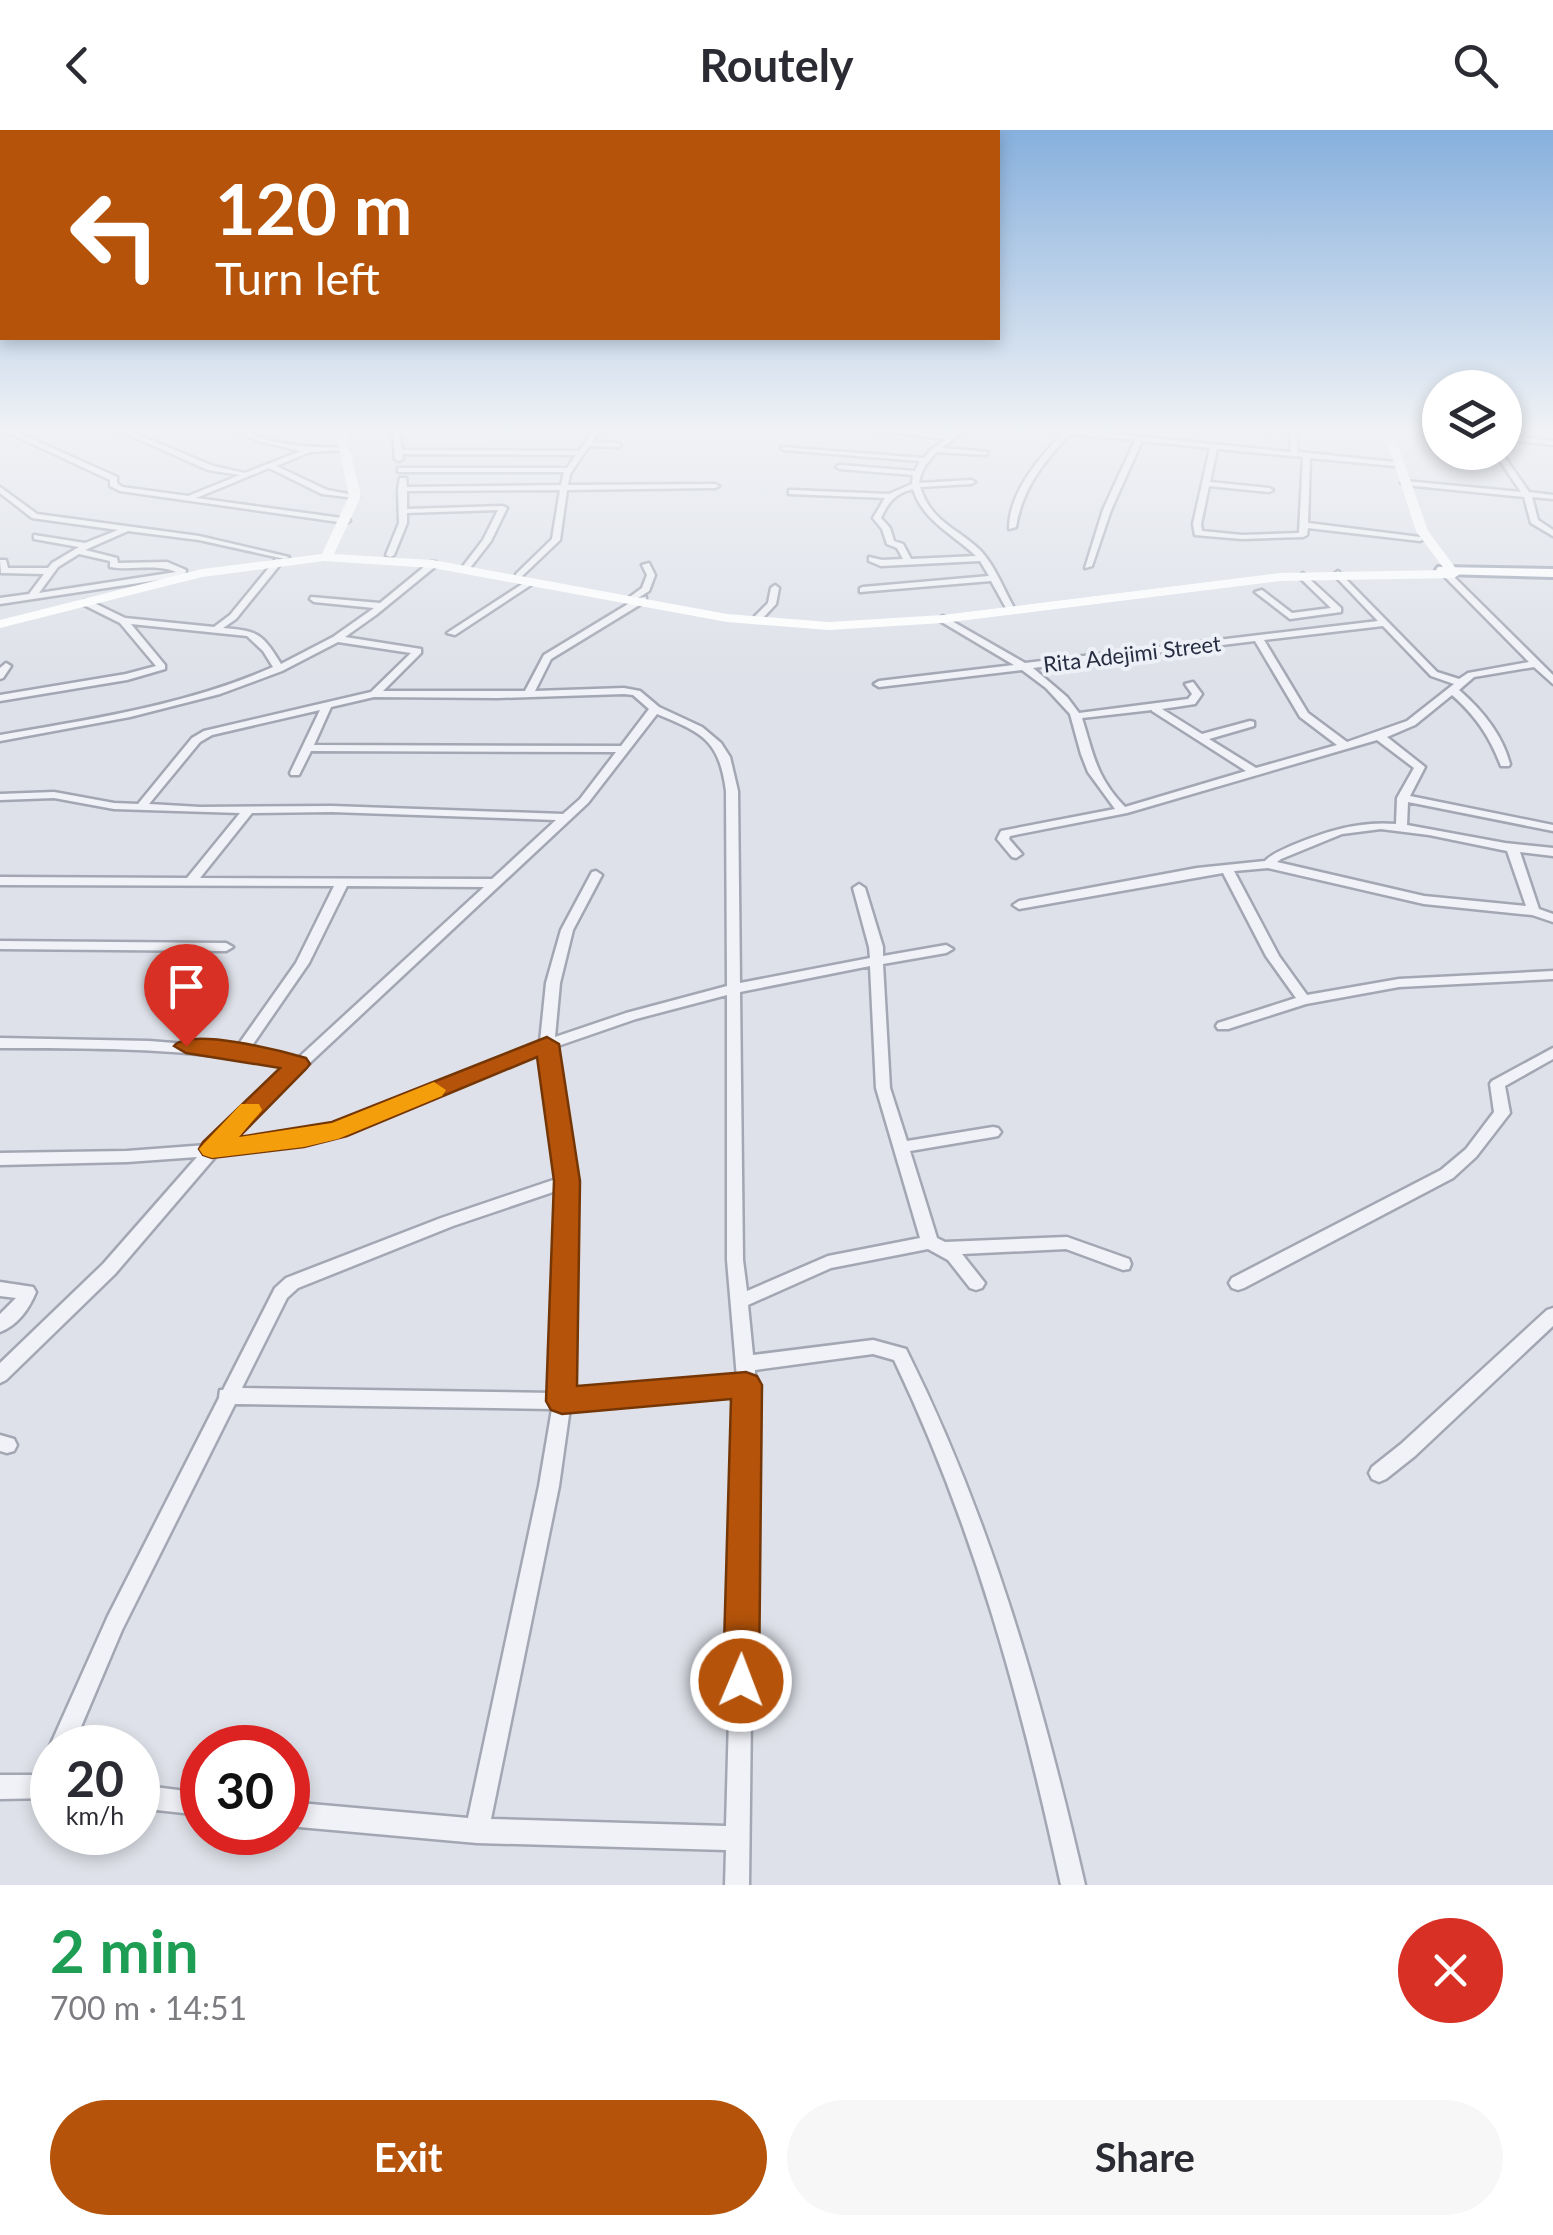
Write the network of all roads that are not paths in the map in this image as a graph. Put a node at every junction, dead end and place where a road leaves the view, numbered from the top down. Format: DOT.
graph roads {
  1 [pos="403,511"];
  2 [pos="30,512"];
  3 [pos="289,512"];
  4 [pos="349,512"];
  5 [pos="501,512"];
  6 [pos="560,512"];
  7 [pos="881,512"];
  8 [pos="931,512"];
  9 [pos="1014,512"];
  10 [pos="1106,512"];
  11 [pos="1200,512"];
  12 [pos="1305,512"];
  13 [pos="1411,512"];
  14 [pos="1416,512"];
  15 [pos="1532,512"];
  16 [pos="346,521"];
  17 [pos="95,525"];
  18 [pos="1304,525"];
  19 [pos="1012,527"];
  20 [pos="127,528"];
  21 [pos="1553,534"];
  22 [pos="37,537"];
  23 [pos="1420,539"];
  24 [pos="63,541"];
  25 [pos="81,549"];
  26 [pos="1433,553"];
  27 [pos="328,554"];
  28 [pos="390,556"];
  29 [pos="982,558"];
  30 [pos="282,559"];
  31 [pos="872,559"];
  32 [pos="2,562"];
  33 [pos="908,562"];
  34 [pos="433,564"];
  35 [pos="646,565"];
  36 [pos="466,566"];
  37 [pos="1088,566"];
  38 [pos="50,571"];
  39 [pos="1449,572"];
  40 [pos="184,573"];
  41 [pos="1338,574"];
  42 [pos="1553,574"];
  43 [pos="1303,576"];
  44 [pos="992,578"];
  45 [pos="524,580"];
  46 [pos="117,582"];
  47 [pos="157,582"];
  48 [pos="775,588"];
  49 [pos="863,590"];
  50 [pos="1259,592"];
  51 [pos="34,595"];
  52 [pos="1472,596"];
  53 [pos="314,599"];
  54 [pos="636,600"];
  55 [pos="0,601"];
  56 [pos="87,602"];
  57 [pos="380,606"];
  58 [pos="1000,608"];
  59 [pos="752,618"];
  60 [pos="943,619"];
  61 [pos="124,620"];
  62 [pos="0,622"];
  63 [pos="1385,623"];
  64 [pos="218,627"];
  65 [pos="452,633"];
  66 [pos="1257,637"];
  67 [pos="337,638"];
  68 [pos="1534,664"];
  69 [pos="1028,667"];
  70 [pos="279,669"];
  71 [pos="1553,673"];
  72 [pos="1553,681"];
  73 [pos="879,684"];
  74 [pos="1190,684"];
  75 [pos="1457,687"];
  76 [pos="374,694"];
  77 [pos="529,694"];
  78 [pos="0,698"];
  79 [pos="327,705"];
  80 [pos="655,709"];
  81 [pos="1156,709"];
  82 [pos="1076,716"];
  83 [pos="1250,724"];
  84 [pos="1379,736"];
  85 [pos="1203,737"];
  86 [pos="0,738"];
  87 [pos="1343,744"];
  88 [pos="309,748"];
  89 [pos="625,750"];
  90 [pos="1505,764"];
  91 [pos="295,773"];
  92 [pos="1256,773"];
  93 [pos="0,797"];
  94 [pos="1403,798"];
  95 [pos="140,808"];
  96 [pos="248,810"];
  97 [pos="1123,810"];
  98 [pos="562,817"];
  99 [pos="1553,828"];
  100 [pos="1401,829"];
  101 [pos="1513,850"];
  102 [pos="1553,852"];
  103 [pos="1016,854"];
  104 [pos="1268,864"];
  105 [pos="1227,869"];
  106 [pos="596,876"];
  107 [pos="0,881"];
  108 [pos="191,881"];
  109 [pos="342,883"];
  110 [pos="494,883"];
  111 [pos="859,888"];
  112 [pos="1020,905"];
  113 [pos="1534,911"];
  114 [pos="1553,918"];
  115 [pos="0,944"];
  116 [pos="226,947"];
  117 [pos="946,950"];
  118 [pos="876,961"];
  119 [pos="1553,975"];
  120 [pos="731,990"];
  121 [pos="1304,1000"];
  122 [pos="1223,1026"];
  123 [pos="0,1043"];
  124 [pos="547,1044"];
  125 [pos="240,1051"];
  126 [pos="1553,1053"];
  127 [pos="298,1064"];
  128 [pos="993,1132"];
  129 [pos="903,1147"];
  130 [pos="212,1149"];
  131 [pos="0,1159"];
  132 [pos="567,1181"];
  133 [pos="938,1245"];
  134 [pos="1123,1264"];
  135 [pos="976,1283"];
  136 [pos="1238,1283"];
  137 [pos="0,1289"];
  138 [pos="738,1302"];
  139 [pos="1553,1315"];
  140 [pos="0,1325"];
  141 [pos="745,1374"];
  142 [pos="0,1376"];
  143 [pos="227,1396"];
  144 [pos="562,1401"];
  145 [pos="1379,1472"];
  146 [pos="70,1725"];
  147 [pos="30,1783"];
  148 [pos="0,1788"];
  149 [pos="310,1817"];
  150 [pos="477,1830"];
  151 [pos="738,1838"];
  152 [pos="737,1885"];
  153 [pos="1073,1885"];
  1 -- 28 [label="street"];
  2 -- 17 [label="street"];
  3 -- 16 [label="street"];
  4 -- 16 [label="main road"];
  5 -- 36 [label="street"];
  6 -- 45 [label="street"];
  7 -- 33 [label="street"];
  8 -- 29 [label="street"];
  9 -- 19 [label="street"];
  10 -- 37 [label="street"];
  11 -- 18 [label="street"];
  12 -- 18 [label="street"];
  13 -- 23 [label="main road"];
  14 -- 26 [label="main road"];
  15 -- 21 [label="street"];
  16 -- 27 [label="main road"];
  17 -- 20 [label="street"];
  17 -- 24 [label="street"];
  18 -- 23 [label="street"];
  20 -- 25 [label="street"];
  20 -- 30 [label="street"];
  22 -- 24 [label="street"];
  23 -- 26 [label="main road"];
  24 -- 25 [label="street"];
  25 -- 38 [label="street"];
  25 -- 40 [label="street"];
  26 -- 39 [label="main road"];
  27 -- 28 [label="main road"];
  27 -- 30 [label="main road"];
  28 -- 36 [label="main road"];
  29 -- 33 [label="street"];
  29 -- 44 [label="street"];
  30 -- 34 [label="main road"];
  30 -- 40 [label="main road"];
  30 -- 47 [label="main road"];
  30 -- 64 [label="street"];
  31 -- 33 [label="street"];
  32 -- 38 [label="street"];
  34 -- 45 [label="main road"];
  34 -- 57 [label="street"];
  35 -- 54 [label="street"];
  36 -- 45 [label="main road"];
  38 -- 51 [label="street"];
  39 -- 41 [label="main road"];
  39 -- 42 [label="main road"];
  39 -- 52 [label="street"];
  39 -- 58 [label="main road"];
  40 -- 46 [label="street"];
  40 -- 47 [label="main road"];
  41 -- 43 [label="main road"];
  41 -- 63 [label="street"];
  43 -- 50 [label="street"];
  43 -- 58 [label="main road"];
  44 -- 49 [label="street"];
  44 -- 58 [label="street"];
  45 -- 54 [label="main road"];
  45 -- 65 [label="street"];
  46 -- 47 [label="street"];
  46 -- 51 [label="street"];
  47 -- 56 [label="main road"];
  47 -- 62 [label="main road"];
  48 -- 59 [label="street"];
  51 -- 55 [label="street"];
  52 -- 68 [label="street"];
  52 -- 71 [label="street"];
  53 -- 57 [label="street"];
  54 -- 59 [label="main road"];
  54 -- 77 [label="street"];
  56 -- 61 [label="street"];
  56 -- 62 [label="main road"];
  57 -- 67 [label="street"];
  58 -- 59 [label="main road"];
  58 -- 60 [label="main road"];
  59 -- 60 [label="main road"];
  60 -- 69 [label="street"];
  61 -- 64 [label="street"];
  61 -- 78 [label="street"];
  63 -- 66 [label="street, Rita Adejimi Street"];
  63 -- 75 [label="street"];
  64 -- 70 [label="street"];
  66 -- 69 [label="street, Rita Adejimi Street"];
  66 -- 87 [label="street"];
  67 -- 70 [label="street"];
  67 -- 76 [label="street"];
  68 -- 72 [label="street"];
  68 -- 75 [label="street"];
  69 -- 73 [label="street, Rita Adejimi Street"];
  69 -- 82 [label="street"];
  70 -- 86 [label="street"];
  74 -- 81 [label="street"];
  75 -- 84 [label="street"];
  75 -- 90 [label="street"];
  76 -- 77 [label="street"];
  76 -- 79 [label="street"];
  77 -- 80 [label="street"];
  79 -- 88 [label="street"];
  79 -- 95 [label="street"];
  80 -- 89 [label="street"];
  80 -- 120 [label="street"];
  81 -- 82 [label="street"];
  81 -- 85 [label="street"];
  82 -- 97 [label="street"];
  83 -- 85 [label="street"];
  84 -- 87 [label="street"];
  84 -- 94 [label="street"];
  85 -- 92 [label="street"];
  87 -- 92 [label="street"];
  88 -- 89 [label="street"];
  88 -- 91 [label="street"];
  89 -- 98 [label="street"];
  92 -- 97 [label="street"];
  93 -- 95 [label="street"];
  94 -- 99 [label="street"];
  94 -- 100 [label="street"];
  95 -- 96 [label="street"];
  96 -- 98 [label="street"];
  96 -- 108 [label="street"];
  97 -- 103 [label="street"];
  98 -- 110 [label="street"];
  100 -- 101 [label="street"];
  100 -- 104 [label="street"];
  101 -- 102 [label="street"];
  101 -- 113 [label="street"];
  104 -- 105 [label="street"];
  104 -- 113 [label="street"];
  105 -- 112 [label="street"];
  105 -- 121 [label="street"];
  106 -- 124 [label="street"];
  107 -- 108 [label="street"];
  108 -- 109 [label="street"];
  109 -- 110 [label="street"];
  109 -- 125 [label="street"];
  110 -- 127 [label="street"];
  111 -- 118 [label="street"];
  113 -- 114 [label="street"];
  115 -- 116 [label="street"];
  117 -- 118 [label="street"];
  118 -- 120 [label="street"];
  118 -- 129 [label="street"];
  119 -- 121 [label="street"];
  120 -- 124 [label="street"];
  120 -- 138 [label="street"];
  121 -- 122 [label="street"];
  123 -- 125 [label="street"];
  124 -- 130 [label="street"];
  124 -- 132 [label="street"];
  125 -- 127 [label="street"];
  126 -- 136 [label="street"];
  127 -- 130 [label="street"];
  128 -- 129 [label="street"];
  129 -- 133 [label="street"];
  130 -- 131 [label="street"];
  130 -- 142 [label="street"];
  132 -- 143 [label="street"];
  132 -- 144 [label="street"];
  133 -- 134 [label="street"];
  133 -- 135 [label="street"];
  133 -- 138 [label="street"];
  137 -- 140 [label="street"];
  138 -- 141 [label="street"];
  139 -- 145 [label="street"];
  141 -- 144 [label="street"];
  141 -- 151 [label="street"];
  141 -- 153 [label="street"];
  143 -- 144 [label="street"];
  143 -- 146 [label="street"];
  144 -- 150 [label="street"];
  147 -- 148 [label="street"];
  149 -- 150 [label="street"];
  150 -- 151 [label="street"];
  151 -- 152 [label="street"];
}
